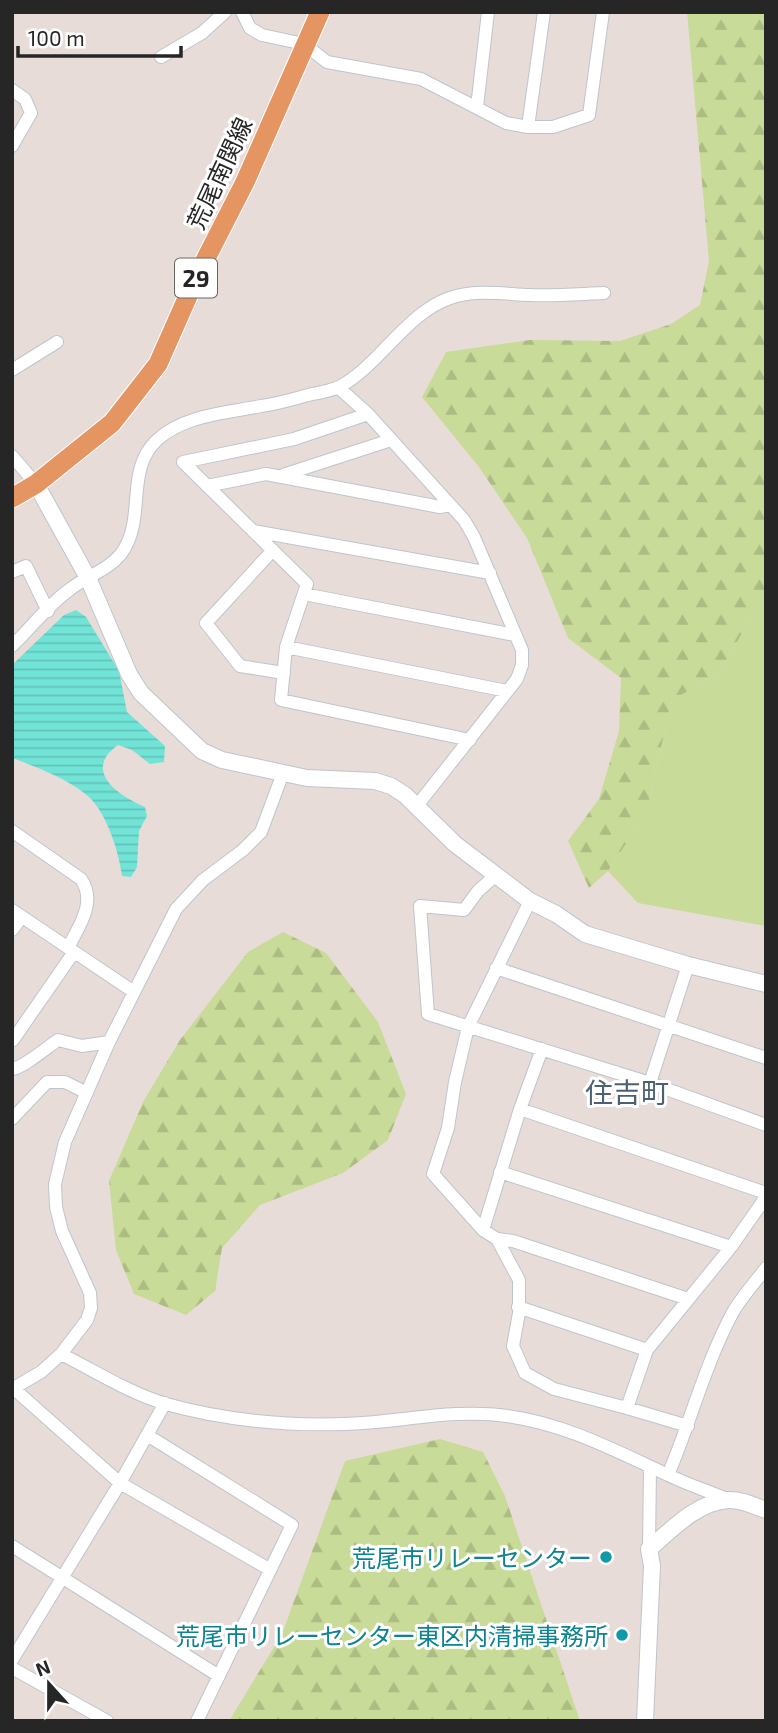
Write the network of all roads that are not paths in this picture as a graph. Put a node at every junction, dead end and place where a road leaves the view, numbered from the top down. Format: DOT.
graph roads {
  1 [pos="225,12"];
  2 [pos="242,12"];
  3 [pos="320,12"];
  4 [pos="488,12"];
  5 [pos="544,12"];
  6 [pos="603,12"];
  7 [pos="304,44"];
  8 [pos="161,57"];
  9 [pos="12,90"];
  10 [pos="477,107"];
  11 [pos="528,127"];
  12 [pos="12,146"];
  13 [pos="604,293"];
  14 [pos="57,342"];
  15 [pos="12,370"];
  16 [pos="338,387"];
  17 [pos="368,414"];
  18 [pos="391,440"];
  19 [pos="12,456"];
  20 [pos="279,476"];
  21 [pos="36,484"];
  22 [pos="207,486"];
  23 [pos="12,498"];
  24 [pos="450,505"];
  25 [pos="253,530"];
  26 [pos="273,550"];
  27 [pos="12,572"];
  28 [pos="489,573"];
  29 [pos="88,578"];
  30 [pos="304,594"];
  31 [pos="48,611"];
  32 [pos="515,635"];
  33 [pos="12,646"];
  34 [pos="286,646"];
  35 [pos="284,673"];
  36 [pos="507,691"];
  37 [pos="470,740"];
  38 [pos="284,773"];
  39 [pos="416,807"];
  40 [pos="12,831"];
  41 [pos="496,875"];
  42 [pos="530,901"];
  43 [pos="17,913"];
  44 [pos="12,930"];
  45 [pos="71,950"];
  46 [pos="688,965"];
  47 [pos="496,968"];
  48 [pos="766,984"];
  49 [pos="134,992"];
  50 [pos="669,1025"];
  51 [pos="468,1027"];
  52 [pos="13,1040"];
  53 [pos="109,1042"];
  54 [pos="542,1049"];
  55 [pos="35,1055"];
  56 [pos="766,1058"];
  57 [pos="12,1069"];
  58 [pos="650,1083"];
  59 [pos="87,1093"];
  60 [pos="520,1109"];
  61 [pos="12,1119"];
  62 [pos="766,1125"];
  63 [pos="500,1172"];
  64 [pos="766,1195"];
  65 [pos="483,1230"];
  66 [pos="496,1239"];
  67 [pos="731,1247"];
  68 [pos="766,1268"];
  69 [pos="688,1298"];
  70 [pos="518,1307"];
  71 [pos="647,1350"];
  72 [pos="61,1354"];
  73 [pos="13,1388"];
  74 [pos="164,1404"];
  75 [pos="627,1408"];
  76 [pos="688,1426"];
  77 [pos="147,1435"];
  78 [pos="650,1466"];
  79 [pos="668,1475"];
  80 [pos="120,1483"];
  81 [pos="729,1500"];
  82 [pos="766,1510"];
  83 [pos="12,1546"];
  84 [pos="649,1549"];
  85 [pos="269,1569"];
  86 [pos="64,1576"];
  87 [pos="12,1660"];
  88 [pos="12,1668"];
  89 [pos="219,1676"];
  90 [pos="107,1721"];
  91 [pos="197,1721"];
  92 [pos="645,1721"];
  1 -- 8 [label="street"];
  2 -- 7 [label="street"];
  3 -- 7 [label="main road, 荒尾南関線 / 29"];
  4 -- 10 [label="street"];
  5 -- 11 [label="street"];
  6 -- 11 [label="street"];
  7 -- 10 [label="street"];
  7 -- 21 [label="main road, 荒尾南関線 / 29"];
  9 -- 12 [label="street"];
  10 -- 11 [label="street"];
  13 -- 16 [label="street"];
  14 -- 15 [label="street"];
  16 -- 17 [label="street"];
  16 -- 29 [label="street"];
  17 -- 18 [label="street"];
  17 -- 22 [label="street"];
  18 -- 20 [label="street"];
  18 -- 24 [label="street"];
  19 -- 21 [label="street"];
  20 -- 22 [label="street"];
  20 -- 24 [label="street"];
  21 -- 23 [label="main road, 荒尾南関線 / 29"];
  21 -- 29 [label="street"];
  22 -- 25 [label="street"];
  24 -- 28 [label="street"];
  25 -- 26 [label="street"];
  25 -- 28 [label="street"];
  26 -- 30 [label="street"];
  26 -- 35 [label="street"];
  27 -- 31 [label="street"];
  28 -- 32 [label="street"];
  29 -- 31 [label="street"];
  29 -- 38 [label="street"];
  30 -- 32 [label="street"];
  30 -- 34 [label="street"];
  31 -- 33 [label="street"];
  32 -- 36 [label="street"];
  34 -- 35 [label="street"];
  34 -- 36 [label="street"];
  35 -- 37 [label="street"];
  36 -- 37 [label="street"];
  37 -- 39 [label="street"];
  38 -- 39 [label="street"];
  38 -- 49 [label="street"];
  39 -- 41 [label="street"];
  40 -- 45 [label="street"];
  41 -- 42 [label="street"];
  41 -- 51 [label="street"];
  42 -- 46 [label="street"];
  42 -- 47 [label="street"];
  43 -- 44 [label="street"];
  43 -- 45 [label="street"];
  45 -- 49 [label="street"];
  45 -- 52 [label="street"];
  46 -- 48 [label="street"];
  46 -- 50 [label="street"];
  47 -- 50 [label="street"];
  47 -- 51 [label="street"];
  49 -- 53 [label="street"];
  50 -- 56 [label="street"];
  50 -- 58 [label="street"];
  51 -- 54 [label="street"];
  51 -- 65 [label="street"];
  52 -- 55 [label="street"];
  53 -- 55 [label="street"];
  53 -- 59 [label="street"];
  54 -- 58 [label="street"];
  54 -- 60 [label="street"];
  55 -- 57 [label="street"];
  58 -- 62 [label="street"];
  59 -- 61 [label="street"];
  59 -- 72 [label="street"];
  60 -- 63 [label="street"];
  60 -- 64 [label="street"];
  63 -- 65 [label="street"];
  63 -- 67 [label="street"];
  64 -- 67 [label="street"];
  65 -- 66 [label="street"];
  66 -- 69 [label="street"];
  66 -- 70 [label="street"];
  67 -- 69 [label="street"];
  68 -- 76 [label="street"];
  69 -- 71 [label="street"];
  70 -- 71 [label="street"];
  70 -- 75 [label="street"];
  71 -- 75 [label="street"];
  72 -- 73 [label="street"];
  72 -- 74 [label="street"];
  73 -- 80 [label="street"];
  74 -- 77 [label="street"];
  74 -- 78 [label="street"];
  75 -- 76 [label="street"];
  76 -- 79 [label="street"];
  77 -- 80 [label="street"];
  77 -- 85 [label="street"];
  78 -- 79 [label="street"];
  78 -- 84 [label="street"];
  79 -- 81 [label="street"];
  80 -- 85 [label="street"];
  80 -- 86 [label="street"];
  81 -- 82 [label="street"];
  81 -- 84 [label="street"];
  83 -- 86 [label="street"];
  84 -- 92 [label="street"];
  85 -- 89 [label="street"];
  86 -- 87 [label="street"];
  86 -- 89 [label="street"];
  88 -- 90 [label="street"];
  89 -- 91 [label="street"];
}
